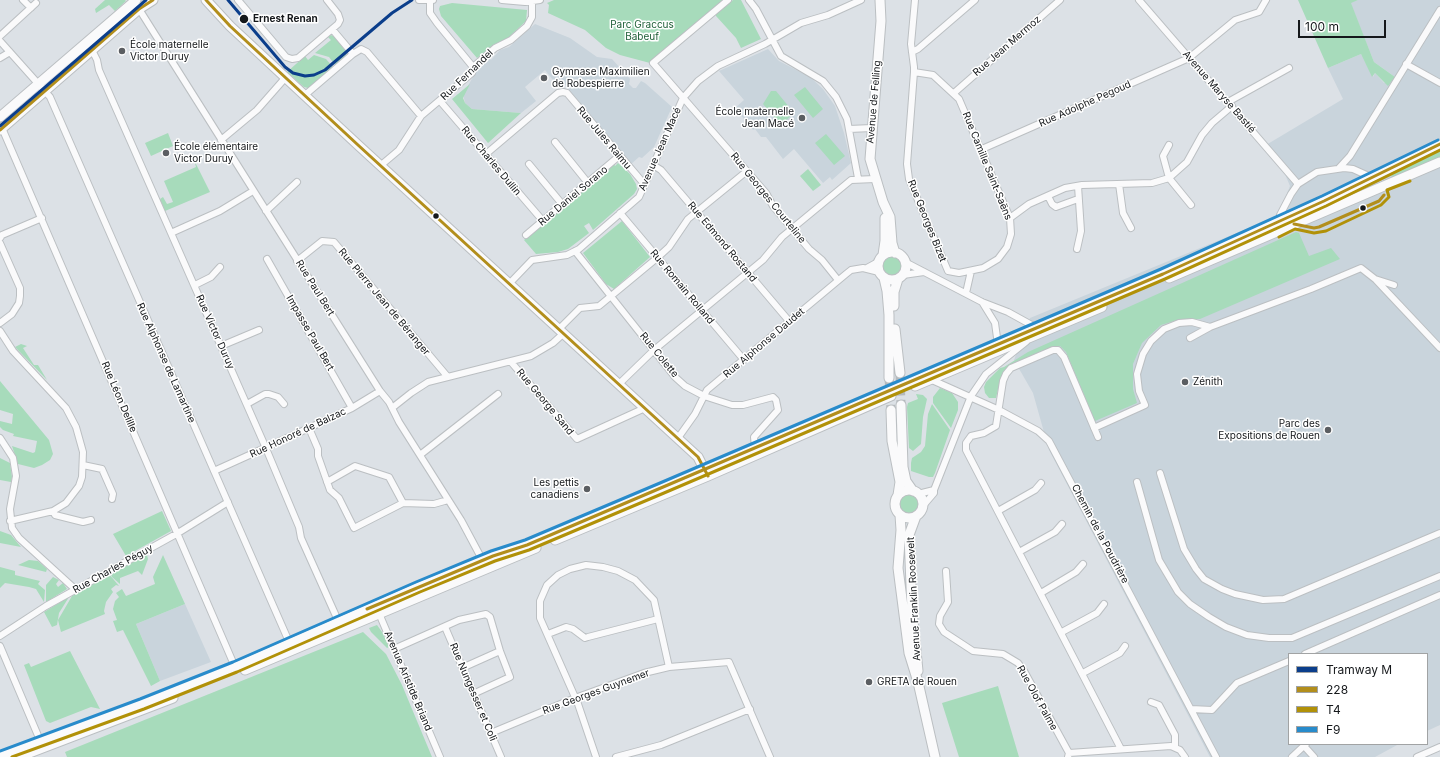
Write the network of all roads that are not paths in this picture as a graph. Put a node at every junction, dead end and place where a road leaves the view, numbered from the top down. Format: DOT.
graph roads {
  1 [pos="23,0"];
  2 [pos="152,0"];
  3 [pos="206,0"];
  4 [pos="238,0"];
  5 [pos="327,0"];
  6 [pos="419,0"];
  7 [pos="502,0"];
  8 [pos="540,0"];
  9 [pos="728,0"];
  10 [pos="749,0"];
  11 [pos="861,0"];
  12 [pos="875,0"];
  13 [pos="880,0"];
  14 [pos="915,0"];
  15 [pos="975,0"];
  16 [pos="1060,0"];
  17 [pos="1139,0"];
  18 [pos="1266,0"];
  19 [pos="432,1"];
  20 [pos="532,2"];
  21 [pos="36,3"];
  22 [pos="138,5"];
  23 [pos="31,8"];
  24 [pos="1440,10"];
  25 [pos="332,29"];
  26 [pos="0,36"];
  27 [pos="771,40"];
  28 [pos="0,41"];
  29 [pos="92,50"];
  30 [pos="10,52"];
  31 [pos="912,52"];
  32 [pos="353,54"];
  33 [pos="0,58"];
  34 [pos="1189,58"];
  35 [pos="1406,64"];
  36 [pos="473,67"];
  37 [pos="1289,68"];
  38 [pos="914,72"];
  39 [pos="286,77"];
  40 [pos="1440,83"];
  41 [pos="38,84"];
  42 [pos="45,91"];
  43 [pos="954,93"];
  44 [pos="305,95"];
  45 [pos="683,98"];
  46 [pos="440,101"];
  47 [pos="1230,104"];
  48 [pos="422,116"];
  49 [pos="0,117"];
  50 [pos="872,128"];
  51 [pos="1,129"];
  52 [pos="849,129"];
  53 [pos="221,140"];
  54 [pos="555,142"];
  55 [pos="1440,144"];
  56 [pos="1169,146"];
  57 [pos="982,149"];
  58 [pos="486,154"];
  59 [pos="619,156"];
  60 [pos="1350,156"];
  61 [pos="1440,162"];
  62 [pos="528,164"];
  63 [pos="653,165"];
  64 [pos="380,166"];
  65 [pos="1339,168"];
  66 [pos="1353,169"];
  67 [pos="747,171"];
  68 [pos="858,178"];
  69 [pos="1169,178"];
  70 [pos="1373,178"];
  71 [pos="873,179"];
  72 [pos="297,182"];
  73 [pos="588,182"];
  74 [pos="1118,184"];
  75 [pos="1298,184"];
  76 [pos="645,186"];
  77 [pos="1078,186"];
  78 [pos="253,191"];
  79 [pos="1048,196"];
  80 [pos="1078,199"];
  81 [pos="883,202"];
  82 [pos="562,204"];
  83 [pos="1191,205"];
  84 [pos="266,211"];
  85 [pos="697,212"];
  86 [pos="620,213"];
  87 [pos="42,218"];
  88 [pos="1010,218"];
  89 [pos="543,221"];
  90 [pos="1285,224"];
  91 [pos="792,228"];
  92 [pos="1131,228"];
  93 [pos="172,232"];
  94 [pos="526,235"];
  95 [pos="0,238"];
  96 [pos="0,243"];
  97 [pos="1077,249"];
  98 [pos="575,251"];
  99 [pos="895,253"];
  100 [pos="657,258"];
  101 [pos="880,258"];
  102 [pos="267,259"];
  103 [pos="298,261"];
  104 [pos="905,262"];
  105 [pos="220,267"];
  106 [pos="867,268"];
  107 [pos="971,270"];
  108 [pos="747,272"];
  109 [pos="924,272"];
  110 [pos="951,272"];
  111 [pos="881,275"];
  112 [pos="901,277"];
  113 [pos="1375,279"];
  114 [pos="838,280"];
  115 [pos="509,284"];
  116 [pos="195,285"];
  117 [pos="1394,285"];
  118 [pos="966,293"];
  119 [pos="612,296"];
  120 [pos="982,302"];
  121 [pos="701,310"];
  122 [pos="789,321"];
  123 [pos="0,323"];
  124 [pos="1210,327"];
  125 [pos="259,330"];
  126 [pos="0,331"];
  127 [pos="562,331"];
  128 [pos="1036,332"];
  129 [pos="1190,338"];
  130 [pos="998,345"];
  131 [pos="221,346"];
  132 [pos="1440,348"];
  133 [pos="654,350"];
  134 [pos="744,360"];
  135 [pos="511,362"];
  136 [pos="900,373"];
  137 [pos="447,376"];
  138 [pos="889,378"];
  139 [pos="932,380"];
  140 [pos="619,384"];
  141 [pos="380,391"];
  142 [pos="498,394"];
  143 [pos="704,396"];
  144 [pos="971,396"];
  145 [pos="247,404"];
  146 [pos="284,404"];
  147 [pos="901,405"];
  148 [pos="352,408"];
  149 [pos="392,408"];
  150 [pos="645,408"];
  151 [pos="891,410"];
  152 [pos="999,410"];
  153 [pos="309,428"];
  154 [pos="1094,428"];
  155 [pos="1098,437"];
  156 [pos="0,438"];
  157 [pos="678,438"];
  158 [pos="755,447"];
  159 [pos="266,448"];
  160 [pos="420,455"];
  161 [pos="83,465"];
  162 [pos="214,471"];
  163 [pos="706,473"];
  164 [pos="1160,473"];
  165 [pos="327,482"];
  166 [pos="1137,482"];
  167 [pos="1041,483"];
  168 [pos="934,490"];
  169 [pos="916,493"];
  170 [pos="898,495"];
  171 [pos="112,499"];
  172 [pos="448,500"];
  173 [pos="228,502"];
  174 [pos="403,504"];
  175 [pos="922,507"];
  176 [pos="53,511"];
  177 [pos="998,511"];
  178 [pos="900,515"];
  179 [pos="916,516"];
  180 [pos="92,520"];
  181 [pos="10,521"];
  182 [pos="1062,524"];
  183 [pos="178,533"];
  184 [pos="1440,533"];
  185 [pos="1020,552"];
  186 [pos="485,564"];
  187 [pos="1083,564"];
  188 [pos="946,571"];
  189 [pos="1440,576"];
  190 [pos="76,590"];
  191 [pos="1041,593"];
  192 [pos="1440,595"];
  193 [pos="1104,604"];
  194 [pos="377,609"];
  195 [pos="336,616"];
  196 [pos="658,619"];
  197 [pos="446,627"];
  198 [pos="1062,632"];
  199 [pos="548,634"];
  200 [pos="0,636"];
  201 [pos="290,644"];
  202 [pos="0,646"];
  203 [pos="1126,646"];
  204 [pos="394,649"];
  205 [pos="500,651"];
  206 [pos="1307,653"];
  207 [pos="1288,661"];
  208 [pos="235,667"];
  209 [pos="668,667"];
  210 [pos="462,668"];
  211 [pos="1083,673"];
  212 [pos="918,682"];
  213 [pos="473,694"];
  214 [pos="575,698"];
  215 [pos="1151,702"];
  216 [pos="750,709"];
  217 [pos="1191,709"];
  218 [pos="491,733"];
  219 [pos="42,744"];
  220 [pos="1305,745"];
  221 [pos="1175,747"];
  222 [pos="1440,747"];
  223 [pos="1121,749"];
  224 [pos="1068,755"];
  225 [pos="0,756"];
  226 [pos="18,757"];
  227 [pos="440,757"];
  228 [pos="501,757"];
  229 [pos="596,757"];
  230 [pos="616,757"];
  231 [pos="770,757"];
  232 [pos="935,757"];
  233 [pos="1185,757"];
  234 [pos="1216,757"];
  235 [pos="1292,757"];
  236 [pos="1314,757"];
  237 [pos="1417,757"];
  1 -- 23 [label="street"];
  2 -- 22 [label="main road"];
  3 -- 39 [label="main road"];
  4 -- 25 [label="street"];
  5 -- 25 [label="street"];
  6 -- 19 [label="street"];
  7 -- 20 [label="street"];
  8 -- 20 [label="street"];
  9 -- 45 [label="street, Rue Georges Courteline"];
  10 -- 27 [label="street"];
  11 -- 27 [label="street, Avenue Jean Macé"];
  12 -- 13 [label="main road"];
  13 -- 50 [label="main road, Avenue de Felling"];
  14 -- 31 [label="street, Rue Georges Bizet"];
  15 -- 31 [label="street"];
  16 -- 43 [label="street, Rue Jean Mermoz"];
  17 -- 34 [label="street, Avenue Maryse Bastié"];
  18 -- 34 [label="street, Rue Adolphe Pegoud"];
  19 -- 36 [label="street"];
  20 -- 36 [label="street, Rue Fernandel"];
  21 -- 23 [label="street"];
  22 -- 29 [label="main road"];
  22 -- 41 [label="main road"];
  22 -- 53 [label="street, Rue Paul Bert"];
  23 -- 26 [label="street"];
  24 -- 35 [label="street"];
  25 -- 32 [label="street"];
  27 -- 45 [label="street, Avenue Jean Macé"];
  27 -- 52 [label="street"];
  28 -- 30 [label="street, Rue Alphonse de Lamartine"];
  29 -- 42 [label="main road"];
  29 -- 93 [label="street, Rue Victor Duruy"];
  30 -- 33 [label="street"];
  30 -- 41 [label="street, Rue Alphonse de Lamartine"];
  31 -- 38 [label="street, Rue Georges Bizet"];
  32 -- 44 [label="street"];
  32 -- 48 [label="street"];
  34 -- 47 [label="street, Avenue Maryse Bastié"];
  34 -- 57 [label="street, Rue Adolphe Pegoud"];
  35 -- 40 [label="street"];
  35 -- 60 [label="street"];
  36 -- 46 [label="street, Rue Fernandel"];
  37 -- 47 [label="street"];
  38 -- 43 [label="street, Rue Camille Saint-Saëns"];
  38 -- 110 [label="street, Rue Georges Bizet"];
  39 -- 44 [label="main road"];
  39 -- 53 [label="street"];
  41 -- 42 [label="street, Rue Alphonse de Lamartine"];
  41 -- 49 [label="main road"];
  42 -- 51 [label="main road"];
  42 -- 162 [label="street, Rue Alphonse de Lamartine"];
  43 -- 57 [label="street, Rue Camille Saint-Saëns"];
  44 -- 64 [label="main road"];
  45 -- 63 [label="street, Avenue Jean Macé"];
  45 -- 67 [label="street, Rue Georges Courteline"];
  46 -- 48 [label="street, Rue Fernandel"];
  46 -- 58 [label="street, Rue Charles Dullin"];
  47 -- 69 [label="street"];
  47 -- 75 [label="street, Avenue Maryse Bastié"];
  48 -- 64 [label="street, Rue Fernandel"];
  50 -- 52 [label="street"];
  50 -- 71 [label="main road, Avenue de Felling"];
  51 -- 87 [label="street, Rue Léon Delille"];
  52 -- 68 [label="street"];
  53 -- 78 [label="street, Rue Paul Bert"];
  54 -- 73 [label="street"];
  55 -- 70 [label="main road"];
  56 -- 69 [label="street"];
  57 -- 88 [label="street, Rue Camille Saint-Saëns"];
  58 -- 59 [label="street, Rue Jules Raimu"];
  58 -- 89 [label="street, Rue Charles Dullin"];
  59 -- 73 [label="street, Rue Daniel Sorano"];
  59 -- 76 [label="street, Rue Jules Raimu"];
  60 -- 65 [label="street"];
  60 -- 66 [label="street"];
  61 -- 90 [label="main road"];
  62 -- 82 [label="street"];
  63 -- 76 [label="street, Avenue Jean Macé"];
  63 -- 85 [label="street, Rue Edmond Rostand"];
  64 -- 115 [label="main road"];
  65 -- 66 [label="street"];
  65 -- 75 [label="street"];
  66 -- 70 [label="street"];
  67 -- 85 [label="street"];
  67 -- 91 [label="street, Rue Georges Courteline"];
  68 -- 71 [label="street"];
  68 -- 91 [label="street"];
  69 -- 74 [label="street"];
  69 -- 83 [label="street"];
  70 -- 90 [label="main road"];
  71 -- 81 [label="main road, Avenue de Felling"];
  72 -- 84 [label="street"];
  73 -- 82 [label="street, Rue Daniel Sorano"];
  74 -- 77 [label="street"];
  74 -- 92 [label="street"];
  75 -- 90 [label="street"];
  76 -- 86 [label="street, Avenue Jean Macé"];
  77 -- 79 [label="street"];
  77 -- 80 [label="street"];
  78 -- 84 [label="street, Rue Paul Bert"];
  78 -- 93 [label="street"];
  79 -- 80 [label="street"];
  79 -- 88 [label="street"];
  80 -- 97 [label="street"];
  81 -- 99 [label="main road, Avenue de Felling"];
  81 -- 101 [label="main road, Avenue de Felling"];
  82 -- 89 [label="street, Rue Daniel Sorano"];
  84 -- 103 [label="street, Rue Paul Bert"];
  85 -- 100 [label="street"];
  85 -- 108 [label="street, Rue Edmond Rostand"];
  86 -- 98 [label="street, Avenue Jean Macé"];
  86 -- 100 [label="street, Rue Romain Rolland"];
  87 -- 95 [label="street"];
  87 -- 183 [label="street, Rue Léon Delille"];
  88 -- 107 [label="street, Rue Camille Saint-Saëns"];
  89 -- 94 [label="street, Rue Daniel Sorano"];
  90 -- 128 [label="main road"];
  91 -- 108 [label="street"];
  91 -- 114 [label="street, Rue Georges Courteline"];
  93 -- 116 [label="street, Rue Victor Duruy"];
  96 -- 123 [label="street"];
  98 -- 115 [label="street, Avenue Jean Macé"];
  98 -- 119 [label="street, Rue Colette"];
  99 -- 101 [label="main road"];
  99 -- 104 [label="main road"];
  100 -- 119 [label="street"];
  100 -- 121 [label="street, Rue Romain Rolland"];
  101 -- 106 [label="street, Rue Alphonse Daudet"];
  101 -- 111 [label="main road"];
  102 -- 148 [label="street, Impasse Paul Bert"];
  103 -- 137 [label="street, Rue Pierre Jean de Béranger"];
  103 -- 141 [label="street, Rue Paul Bert"];
  104 -- 109 [label="street"];
  104 -- 112 [label="main road"];
  105 -- 116 [label="street"];
  106 -- 111 [label="street"];
  106 -- 114 [label="street, Rue Alphonse Daudet"];
  107 -- 110 [label="street, Rue Camille Saint-Saëns"];
  107 -- 118 [label="street"];
  108 -- 121 [label="street"];
  108 -- 122 [label="street, Rue Edmond Rostand"];
  109 -- 112 [label="street"];
  109 -- 118 [label="street"];
  111 -- 112 [label="main road"];
  111 -- 138 [label="main road"];
  112 -- 136 [label="main road"];
  113 -- 117 [label="street"];
  113 -- 124 [label="street"];
  113 -- 132 [label="street"];
  114 -- 122 [label="street, Rue Alphonse Daudet"];
  115 -- 127 [label="main road"];
  116 -- 131 [label="street, Rue Victor Duruy"];
  118 -- 120 [label="street"];
  119 -- 127 [label="street"];
  119 -- 133 [label="street, Rue Colette"];
  120 -- 128 [label="street"];
  120 -- 130 [label="street"];
  121 -- 133 [label="street"];
  121 -- 134 [label="street, Rue Romain Rolland"];
  122 -- 134 [label="street, Rue Alphonse Daudet"];
  124 -- 129 [label="street"];
  124 -- 154 [label="street"];
  125 -- 131 [label="street"];
  126 -- 161 [label="street"];
  127 -- 135 [label="street"];
  127 -- 140 [label="main road"];
  128 -- 130 [label="main road"];
  128 -- 139 [label="main road"];
  128 -- 144 [label="street"];
  130 -- 158 [label="main road"];
  131 -- 145 [label="street, Rue Victor Duruy"];
  133 -- 140 [label="street"];
  133 -- 143 [label="street, Rue Colette"];
  134 -- 143 [label="street, Rue Alphonse Daudet"];
  135 -- 137 [label="street"];
  135 -- 150 [label="street, Rue George Sand"];
  137 -- 149 [label="street"];
  139 -- 144 [label="street, Chemin de la Poudrière"];
  139 -- 163 [label="main road"];
  140 -- 150 [label="main road"];
  141 -- 148 [label="street, Rue Honoré de Balzac"];
  141 -- 149 [label="street, Rue Paul Bert"];
  142 -- 160 [label="street"];
  143 -- 157 [label="street, Rue Alphonse Daudet"];
  143 -- 158 [label="street, Rue Colette"];
  144 -- 152 [label="street, Chemin de la Poudrière"];
  144 -- 168 [label="street"];
  145 -- 146 [label="street"];
  145 -- 159 [label="street, Rue Victor Duruy"];
  147 -- 169 [label="main road"];
  148 -- 153 [label="street, Rue Honoré de Balzac"];
  149 -- 160 [label="street, Rue Paul Bert"];
  150 -- 157 [label="main road"];
  151 -- 170 [label="main road"];
  152 -- 154 [label="street"];
  152 -- 177 [label="street"];
  152 -- 217 [label="street, Chemin de la Poudrière"];
  153 -- 159 [label="street, Rue Honoré de Balzac"];
  153 -- 165 [label="street"];
  154 -- 155 [label="street"];
  156 -- 181 [label="street"];
  157 -- 163 [label="main road"];
  158 -- 163 [label="main road"];
  159 -- 162 [label="street, Rue Honoré de Balzac"];
  159 -- 195 [label="street, Rue Victor Duruy"];
  160 -- 172 [label="street, Rue Paul Bert"];
  161 -- 171 [label="street"];
  161 -- 176 [label="street"];
  162 -- 173 [label="street, Rue Alphonse de Lamartine"];
  163 -- 186 [label="main road"];
  164 -- 184 [label="street"];
  165 -- 174 [label="street"];
  165 -- 174 [label="street"];
  166 -- 189 [label="street"];
  167 -- 177 [label="street"];
  168 -- 169 [label="street"];
  168 -- 175 [label="street"];
  169 -- 170 [label="main road"];
  169 -- 175 [label="main road"];
  170 -- 178 [label="main road"];
  172 -- 174 [label="street"];
  172 -- 186 [label="street, Rue Paul Bert"];
  173 -- 183 [label="street, Rue Charles Péguy"];
  173 -- 201 [label="street, Rue Alphonse de Lamartine"];
  175 -- 179 [label="main road"];
  176 -- 180 [label="street"];
  176 -- 181 [label="street"];
  177 -- 185 [label="street"];
  178 -- 179 [label="main road"];
  178 -- 212 [label="main road, Avenue Franklin Roosevelt"];
  179 -- 212 [label="main road, Avenue Franklin Roosevelt"];
  181 -- 190 [label="street"];
  182 -- 185 [label="street"];
  183 -- 190 [label="street, Rue Charles Péguy"];
  183 -- 208 [label="street, Rue Léon Delille"];
  185 -- 191 [label="street"];
  186 -- 194 [label="main road"];
  187 -- 191 [label="street"];
  188 -- 224 [label="street, Rue Olof Palme"];
  190 -- 200 [label="street, Rue Charles Péguy"];
  191 -- 198 [label="street"];
  192 -- 206 [label="street"];
  193 -- 198 [label="street"];
  194 -- 201 [label="main road"];
  194 -- 204 [label="street, Avenue Aristide Briand"];
  194 -- 219 [label="main road"];
  196 -- 199 [label="street"];
  196 -- 199 [label="street"];
  196 -- 209 [label="street"];
  197 -- 204 [label="street"];
  197 -- 205 [label="street"];
  197 -- 210 [label="street, Rue Nungesser et Coli"];
  198 -- 211 [label="street"];
  199 -- 214 [label="street"];
  201 -- 208 [label="main road"];
  202 -- 219 [label="street"];
  203 -- 211 [label="street"];
  204 -- 227 [label="street, Avenue Aristide Briand"];
  205 -- 210 [label="street"];
  205 -- 213 [label="street"];
  207 -- 217 [label="street"];
  208 -- 219 [label="main road"];
  209 -- 214 [label="street, Rue Georges Guynemer"];
  209 -- 216 [label="street, Rue Georges Guynemer"];
  210 -- 213 [label="street, Rue Nungesser et Coli"];
  211 -- 223 [label="street"];
  212 -- 232 [label="main road, Avenue Franklin Roosevelt"];
  213 -- 218 [label="street, Rue Nungesser et Coli"];
  214 -- 218 [label="street, Rue Georges Guynemer"];
  214 -- 229 [label="street"];
  215 -- 221 [label="street"];
  216 -- 230 [label="street"];
  216 -- 231 [label="street"];
  217 -- 234 [label="street, Chemin de la Poudrière"];
  218 -- 228 [label="street, Rue Nungesser et Coli"];
  219 -- 225 [label="main road"];
  219 -- 226 [label="main road"];
  220 -- 235 [label="street"];
  220 -- 236 [label="street"];
  221 -- 223 [label="street"];
  221 -- 233 [label="street"];
  222 -- 237 [label="street"];
  223 -- 224 [label="street"];
}
